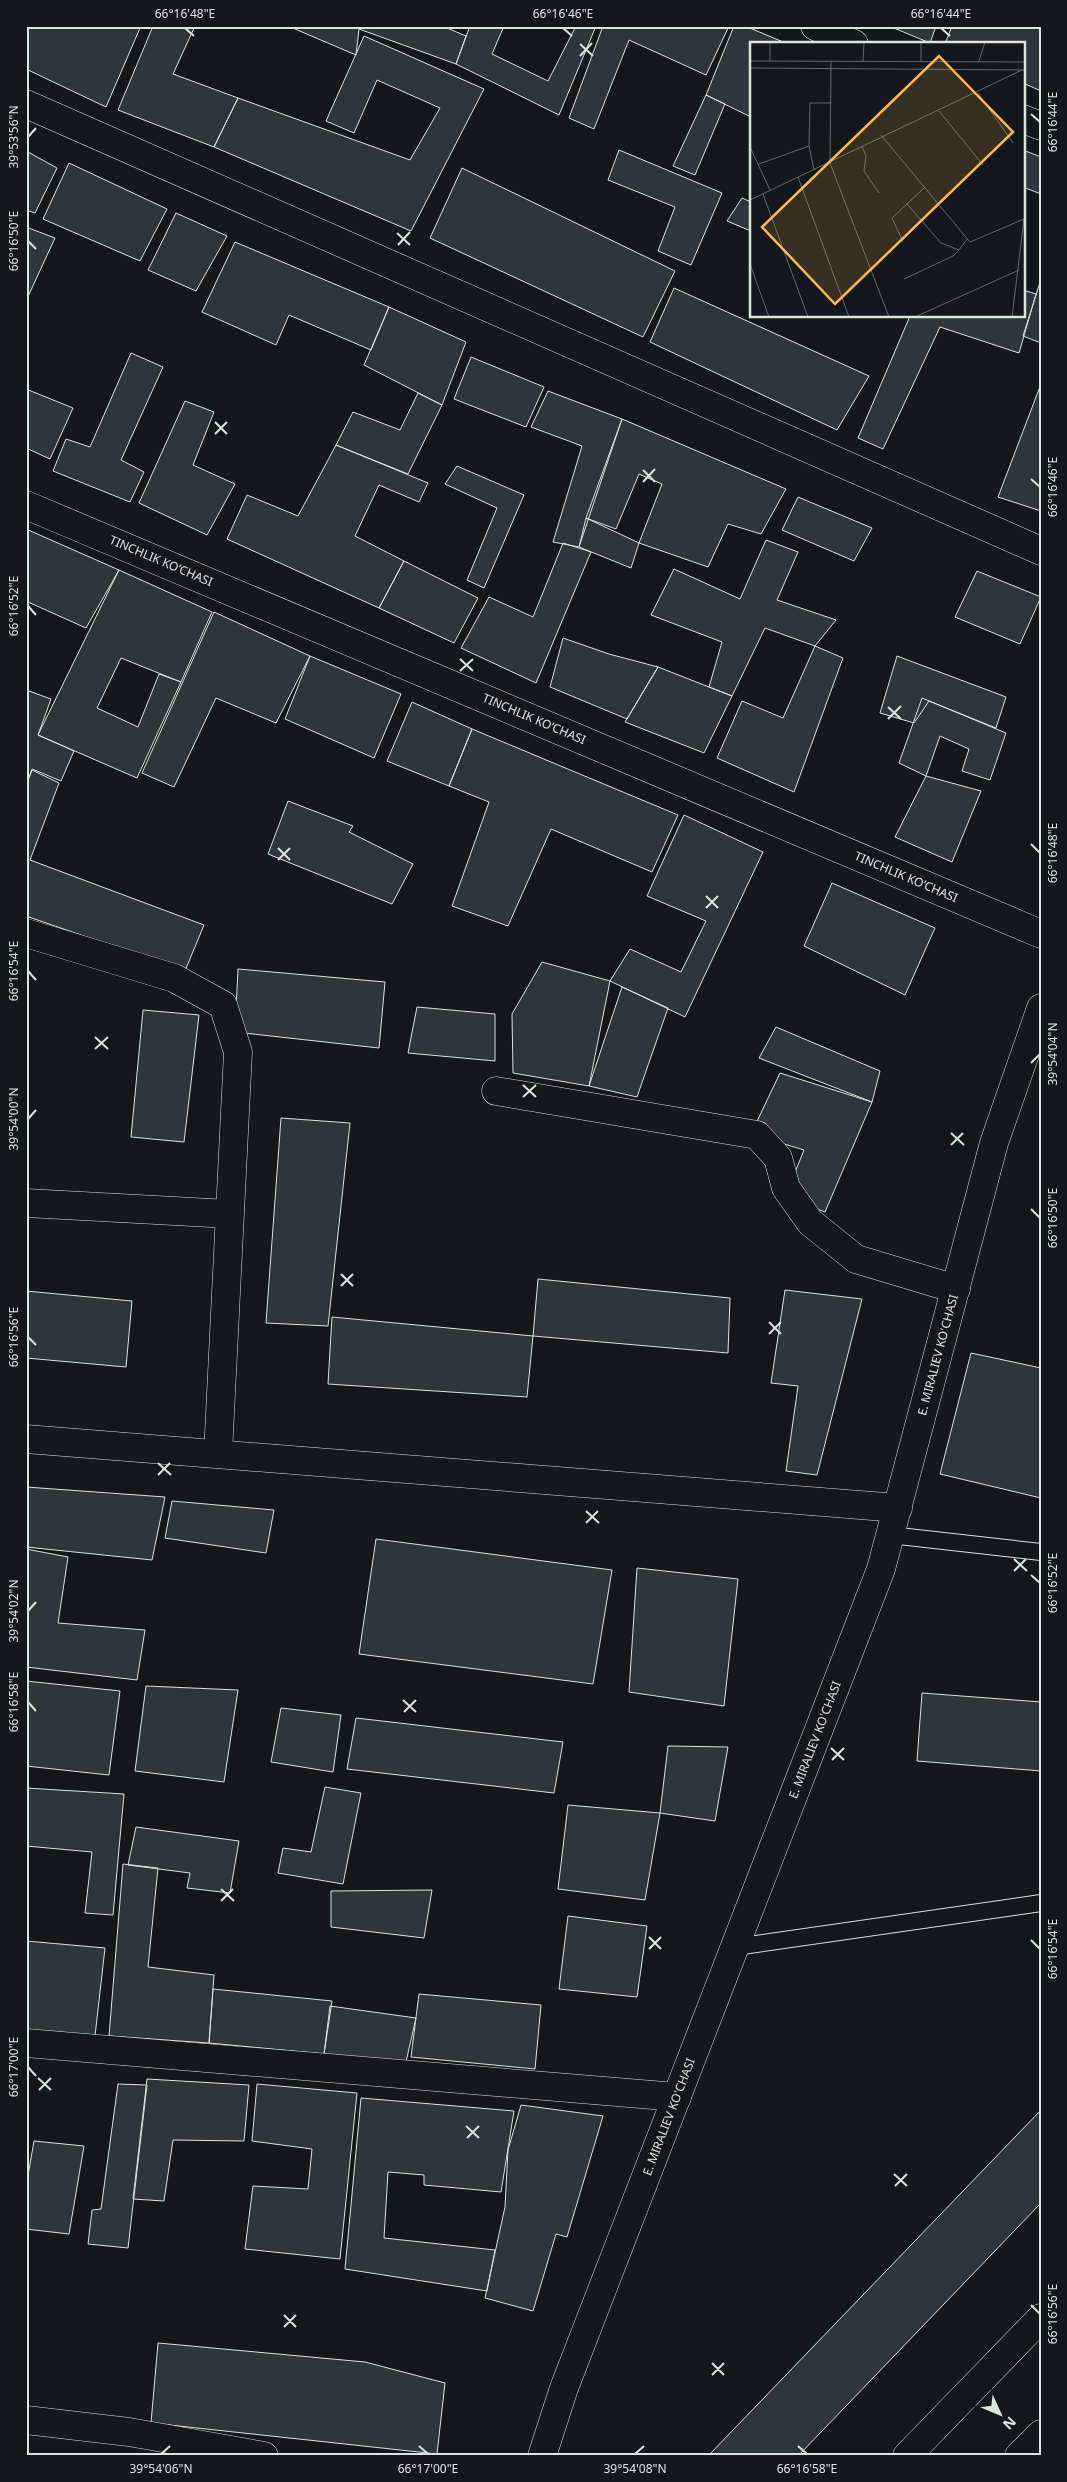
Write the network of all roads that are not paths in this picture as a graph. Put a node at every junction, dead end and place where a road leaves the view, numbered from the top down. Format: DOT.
graph roads {
  1 [pos="815,26"];
  2 [pos="850,42"];
  3 [pos="26,104"];
  4 [pos="1024,119"];
  5 [pos="1041,126"];
  6 [pos="26,504"];
  7 [pos="1041,551"];
  8 [pos="26,933"];
  9 [pos="1041,934"];
  10 [pos="1041,1008"];
  11 [pos="496,1091"];
  12 [pos="26,1203"];
  13 [pos="230,1214"];
  14 [pos="956,1289"];
  15 [pos="26,1439"];
  16 [pos="218,1454"];
  17 [pos="898,1508"];
  18 [pos="890,1535"];
  19 [pos="1041,1552"];
  20 [pos="1041,1903"];
  21 [pos="735,1947"];
  22 [pos="26,2043"];
  23 [pos="677,2096"];
  24 [pos="1041,2318"];
  25 [pos="26,2420"];
  26 [pos="1041,2434"];
  27 [pos="264,2456"];
  28 [pos="542,2456"];
  29 [pos="907,2456"];
  30 [pos="1019,2456"];
  1 -- 2 [label="street"];
  3 -- 7 [label="street"];
  4 -- 5 [label="street"];
  6 -- 9 [label="street, TINCHLIK KO’CHASI"];
  8 -- 13 [label="street"];
  10 -- 14 [label="street, E. MIRALIEV KO'CHASI"];
  11 -- 14 [label="street"];
  12 -- 13 [label="street"];
  13 -- 16 [label="street"];
  14 -- 17 [label="street, E. MIRALIEV KO'CHASI"];
  15 -- 16 [label="street"];
  16 -- 17 [label="street"];
  17 -- 18 [label="street, E. MIRALIEV KO'CHASI"];
  18 -- 19 [label="lane"];
  18 -- 21 [label="street, E. MIRALIEV KO'CHASI"];
  20 -- 21 [label="lane"];
  21 -- 23 [label="street, E. MIRALIEV KO'CHASI"];
  22 -- 23 [label="street"];
  23 -- 28 [label="street, E. MIRALIEV KO'CHASI"];
  24 -- 29 [label="street"];
  25 -- 27 [label="street"];
  26 -- 30 [label="street"];
}
